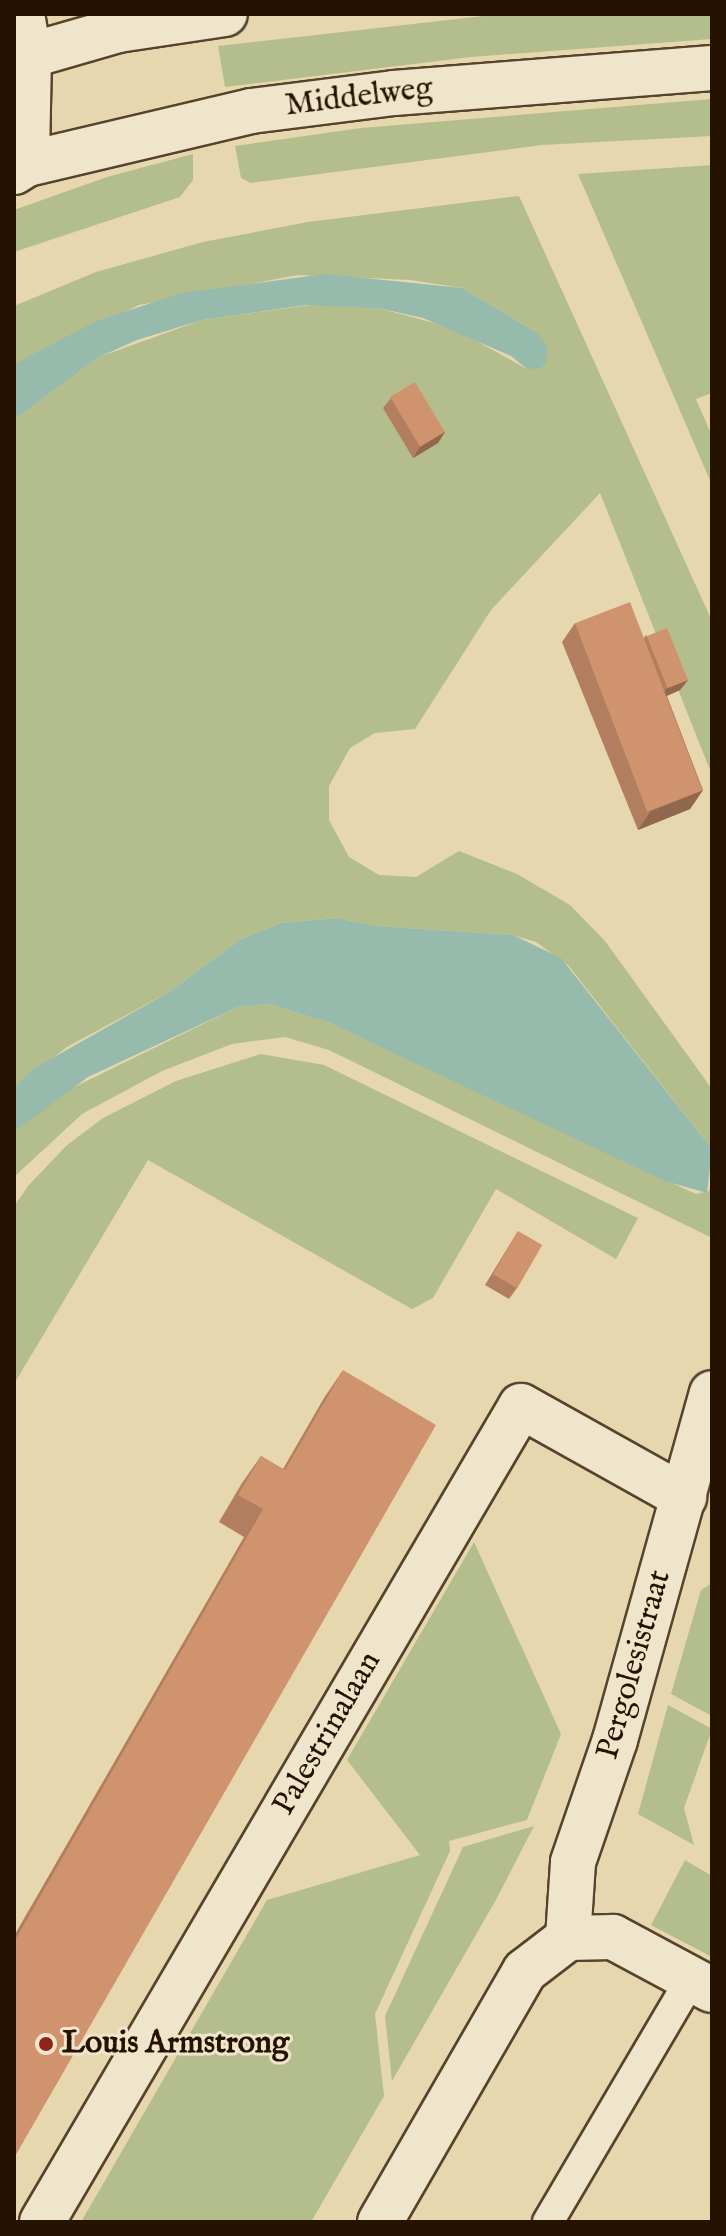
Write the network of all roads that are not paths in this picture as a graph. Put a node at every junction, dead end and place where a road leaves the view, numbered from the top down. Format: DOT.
graph roads {
  1 [pos="225,14"];
  2 [pos="22,43"];
  3 [pos="712,68"];
  4 [pos="18,161"];
  5 [pos="712,1393"];
  6 [pos="684,1497"];
  7 [pos="568,1938"];
  8 [pos="701,1985"];
  9 [pos="42,2222"];
  10 [pos="380,2222"];
  11 [pos="548,2222"];
  1 -- 2 [label="street"];
  2 -- 4 [label="street"];
  3 -- 4 [label="street, Middelweg"];
  5 -- 6 [label="street, Pergolesistraat"];
  6 -- 7 [label="street, Pergolesistraat"];
  6 -- 9 [label="street, Palestrinalaan"];
  7 -- 8 [label="street"];
  7 -- 10 [label="street"];
  8 -- 11 [label="lane"];
}
